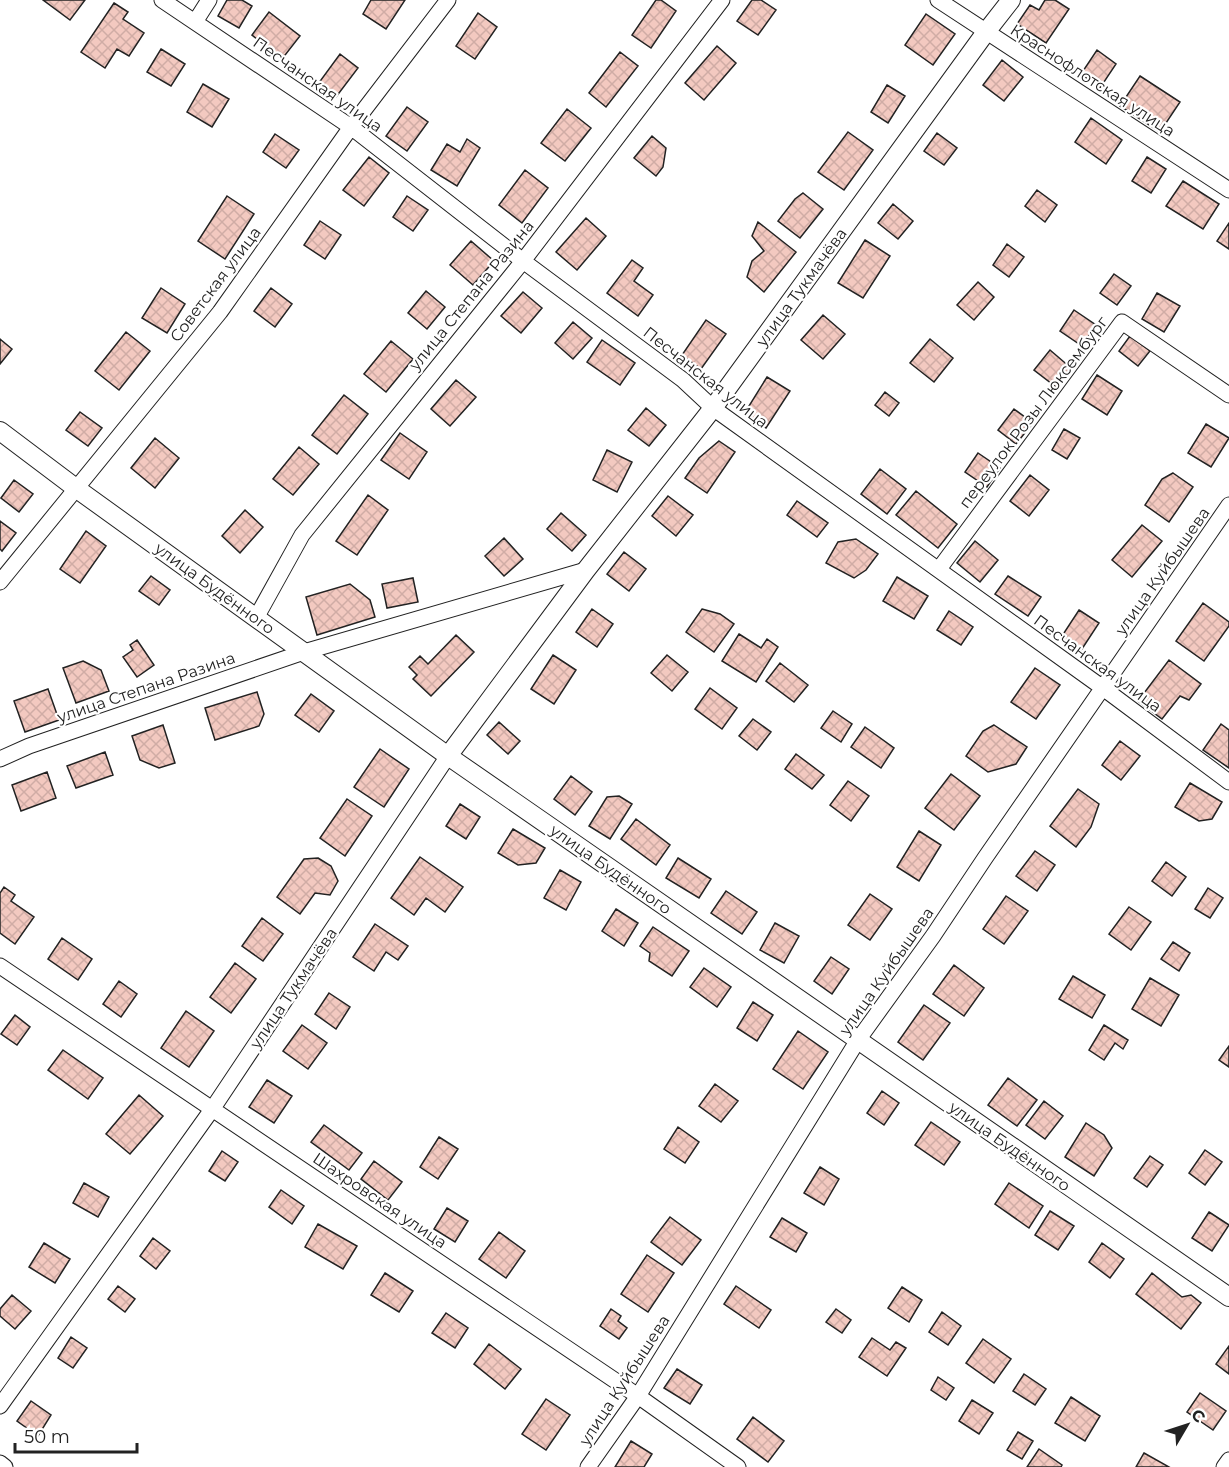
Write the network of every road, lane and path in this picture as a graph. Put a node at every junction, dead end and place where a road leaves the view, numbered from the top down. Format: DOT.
graph roads {
  1 [pos="162,0"];
  2 [pos="209,0"];
  3 [pos="448,0"];
  4 [pos="722,0"];
  5 [pos="938,0"];
  6 [pos="1011,0"];
  7 [pos="195,22"];
  8 [pos="986,32"];
  9 [pos="351,127"];
  10 [pos="1229,190"];
  11 [pos="523,261"];
  12 [pos="1229,394"];
  13 [pos="713,408"];
  14 [pos="0,431"];
  15 [pos="77,489"];
  16 [pos="1229,505"];
  17 [pos="939,569"];
  18 [pos="586,570"];
  19 [pos="0,582"];
  20 [pos="256,618"];
  21 [pos="304,652"];
  22 [pos="1103,688"];
  23 [pos="448,756"];
  24 [pos="0,759"];
  25 [pos="1229,782"];
  26 [pos="0,966"];
  27 [pos="858,1040"];
  28 [pos="213,1108"];
  29 [pos="1229,1297"];
  30 [pos="638,1396"];
  31 [pos="0,1406"];
  32 [pos="1229,1460"];
  33 [pos="0,1463"];
  34 [pos="5,1467"];
  35 [pos="588,1467"];
  36 [pos="738,1467"];
  37 [pos="1224,1467"];
  1 -- 7 [label="street, Песчанская улица"];
  2 -- 7 [label="street"];
  3 -- 9 [label="street, Советская улица"];
  4 -- 11 [label="street, улица Степана Разина"];
  5 -- 8 [label="street, Краснофлотская улица"];
  6 -- 8 [label="street, улица Тукмачёва"];
  7 -- 9 [label="street, Песчанская улица"];
  8 -- 10 [label="street, Краснофлотская улица"];
  8 -- 13 [label="street, улица Тукмачёва"];
  9 -- 11 [label="street, Песчанская улица"];
  9 -- 15 [label="street, Советская улица"];
  11 -- 13 [label="street, Песчанская улица"];
  11 -- 20 [label="street, улица Степана Разина"];
  12 -- 17 [label="street, переулок Розы Люксембург"];
  13 -- 17 [label="street, Песчанская улица"];
  13 -- 18 [label="street, улица Тукмачёва"];
  14 -- 15 [label="street, улица Будённого"];
  15 -- 19 [label="street, Советская улица"];
  15 -- 20 [label="street, улица Будённого"];
  16 -- 22 [label="street, улица Куйбышева"];
  17 -- 22 [label="street, Песчанская улица"];
  18 -- 21 [label="street"];
  18 -- 23 [label="street, улица Тукмачёва"];
  20 -- 21 [label="street, улица Будённого"];
  21 -- 23 [label="street, улица Будённого"];
  21 -- 24 [label="street, улица Степана Разина"];
  22 -- 25 [label="street, Песчанская улица"];
  22 -- 27 [label="street, улица Куйбышева"];
  23 -- 27 [label="street, улица Будённого"];
  23 -- 28 [label="street, улица Тукмачёва"];
  26 -- 28 [label="street, Шахровская улица"];
  27 -- 29 [label="street, улица Будённого"];
  27 -- 30 [label="street, улица Куйбышева"];
  28 -- 30 [label="street, Шахровская улица"];
  28 -- 31 [label="street, улица Тукмачёва"];
  30 -- 35 [label="street, улица Куйбышева"];
  30 -- 36 [label="street, Шахровская улица"];
  32 -- 37 [label="street"];
  33 -- 34 [label="street"];
}
